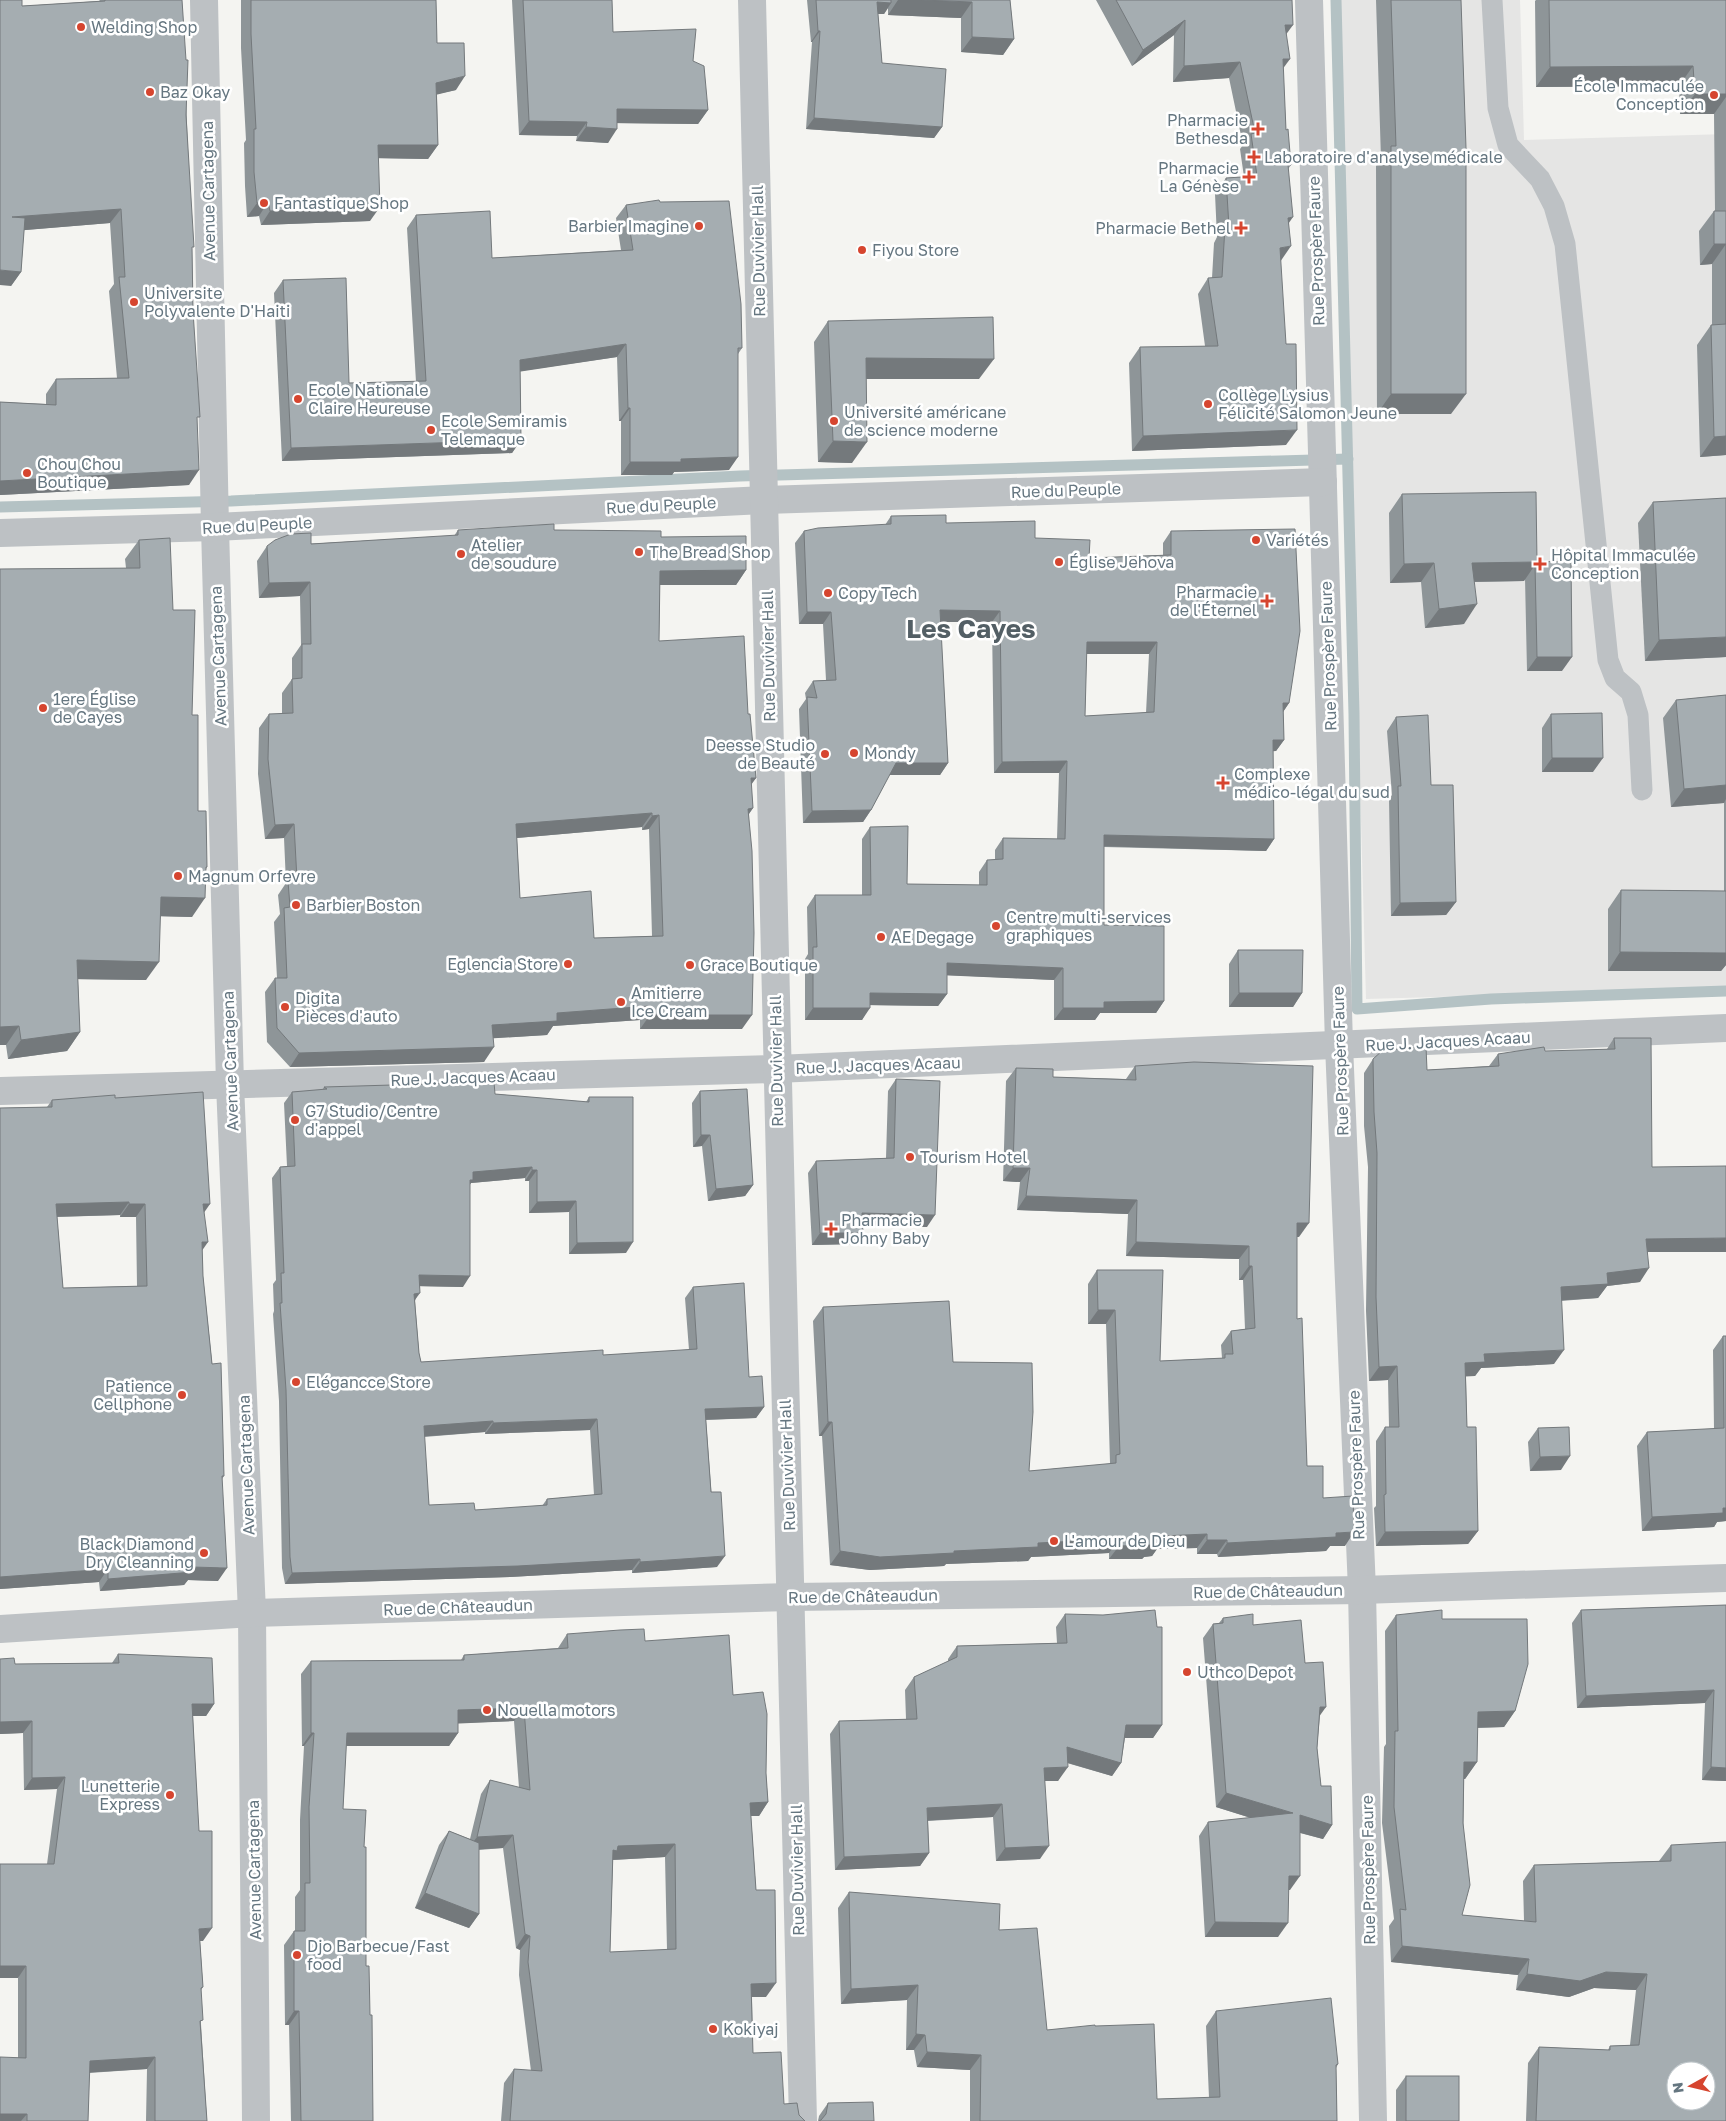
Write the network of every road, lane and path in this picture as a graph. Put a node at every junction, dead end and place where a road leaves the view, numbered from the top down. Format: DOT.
graph roads {
  1 [pos="204,0"];
  2 [pos="752,0"];
  3 [pos="1309,0"];
  4 [pos="1492,0"];
  5 [pos="1323,482"];
  6 [pos="765,500"];
  7 [pos="215,527"];
  8 [pos="0,533"];
  9 [pos="1642,790"];
  10 [pos="1726,1028"];
  11 [pos="1339,1045"];
  12 [pos="776,1069"];
  13 [pos="230,1084"];
  14 [pos="0,1091"];
  15 [pos="1726,1578"];
  16 [pos="1362,1590"];
  17 [pos="791,1597"];
  18 [pos="252,1613"];
  19 [pos="0,1629"];
  20 [pos="256,2121"];
  21 [pos="802,2121"];
  22 [pos="1373,2121"];
  1 -- 7 [label="street, Avenue Cartagena"];
  2 -- 6 [label="street, Rue Duvivier Hall"];
  3 -- 5 [label="street, Rue Prospère Faure"];
  4 -- 9 [label="lane"];
  5 -- 6 [label="street, Rue du Peuple"];
  5 -- 11 [label="street, Rue Prospère Faure"];
  6 -- 7 [label="street, Rue du Peuple"];
  6 -- 12 [label="street, Rue Duvivier Hall"];
  7 -- 8 [label="street, Rue du Peuple"];
  7 -- 13 [label="street, Avenue Cartagena"];
  10 -- 11 [label="street, Rue J. Jacques Acaau"];
  11 -- 12 [label="street, Rue J. Jacques Acaau"];
  11 -- 16 [label="street, Rue Prospère Faure"];
  12 -- 13 [label="street, Rue J. Jacques Acaau"];
  12 -- 17 [label="street, Rue Duvivier Hall"];
  13 -- 14 [label="street, Rue J. Jacques Acaau"];
  13 -- 18 [label="street, Avenue Cartagena"];
  15 -- 16 [label="street, Rue de Châteaudun"];
  16 -- 17 [label="street, Rue de Châteaudun"];
  16 -- 22 [label="street, Rue Prospère Faure"];
  17 -- 18 [label="street, Rue de Châteaudun"];
  17 -- 21 [label="street, Rue Duvivier Hall"];
  18 -- 19 [label="street, Rue de Châteaudun"];
  18 -- 20 [label="street, Avenue Cartagena"];
}
